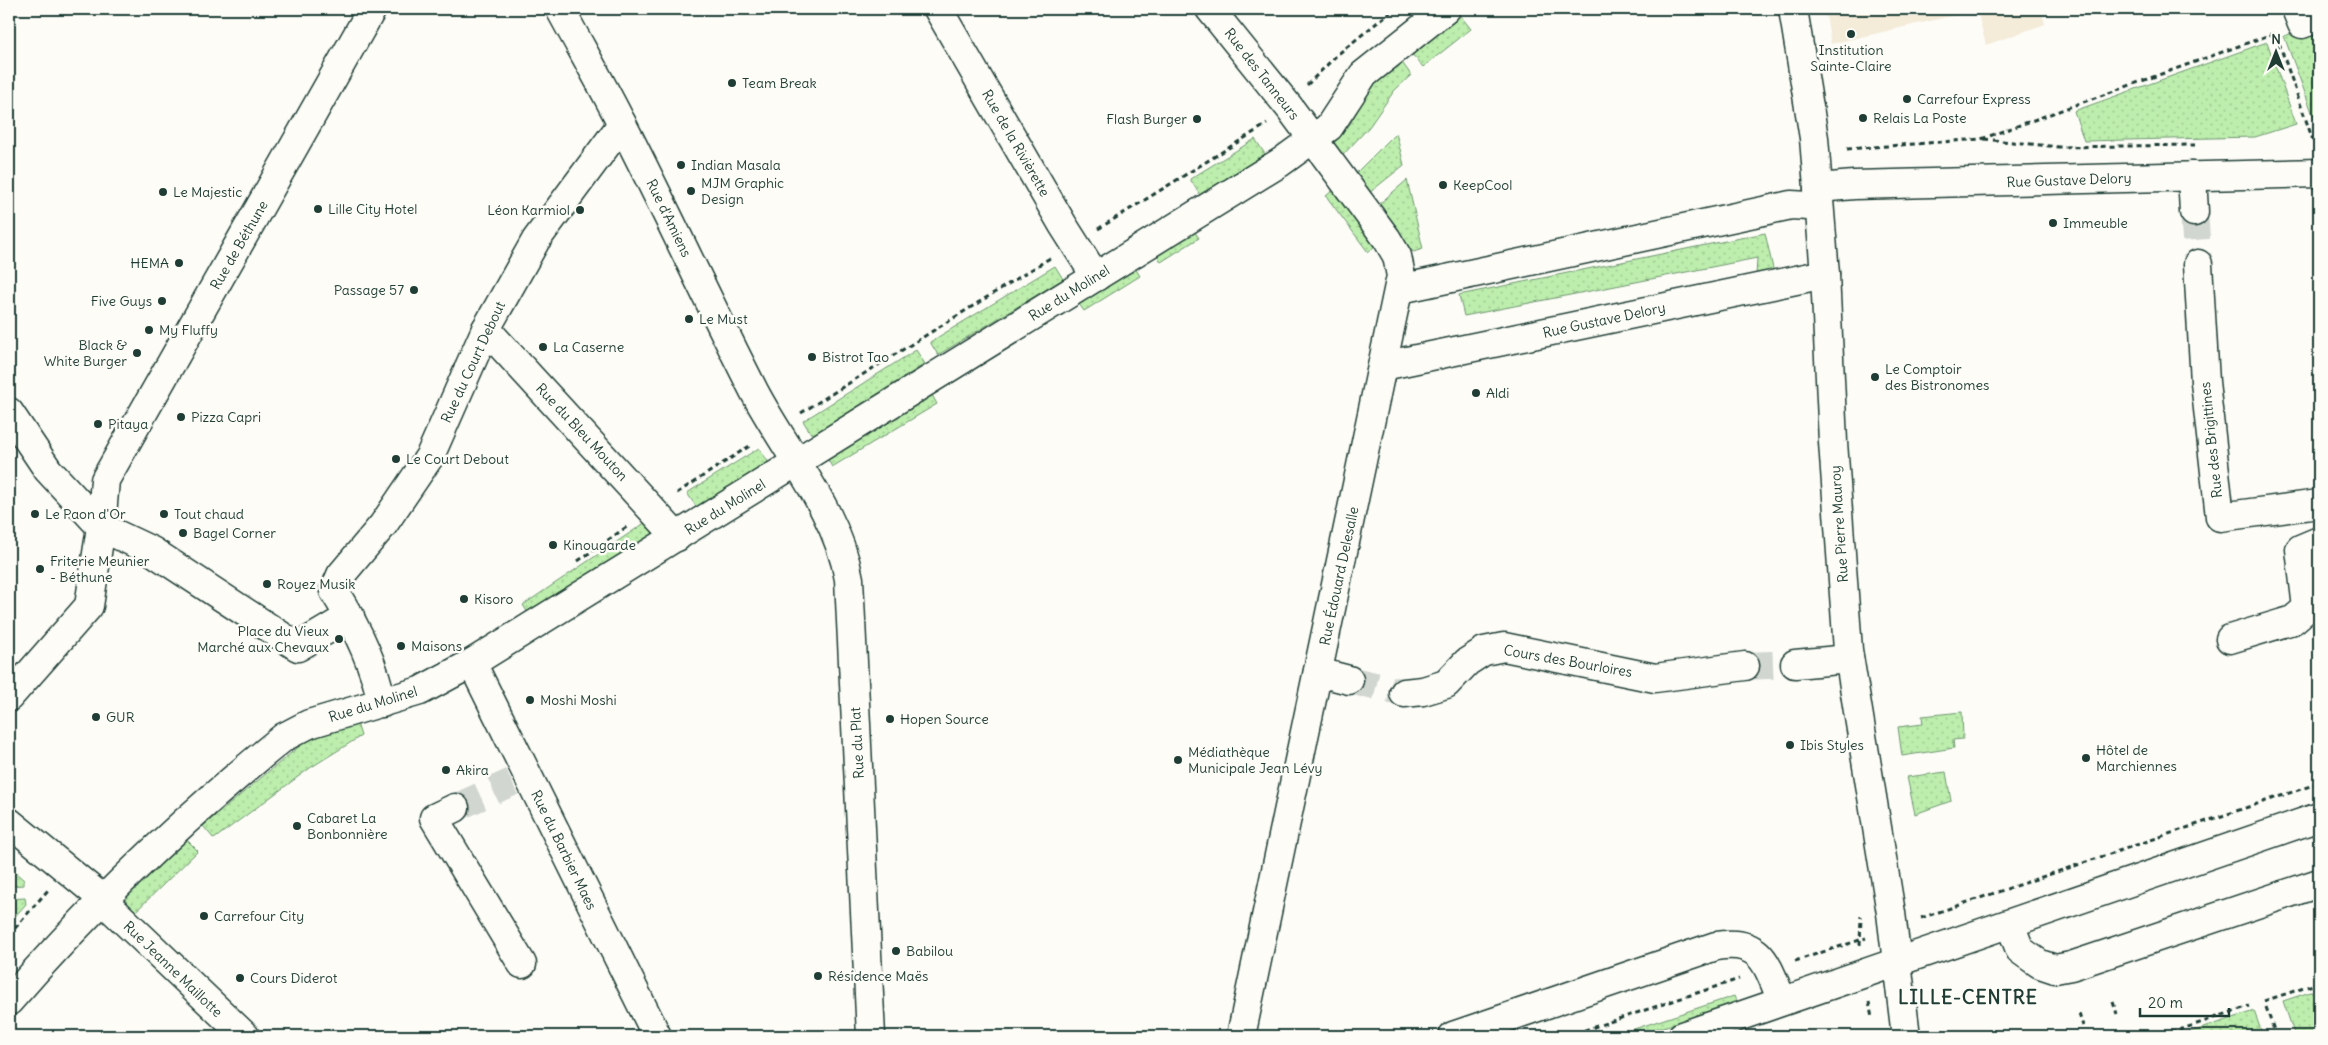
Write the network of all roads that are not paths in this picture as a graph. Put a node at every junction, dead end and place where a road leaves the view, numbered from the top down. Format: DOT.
graph roads {
  1 [pos="372,9"];
  2 [pos="560,9"];
  3 [pos="938,9"];
  4 [pos="1210,9"];
  5 [pos="1446,9"];
  6 [pos="1793,9"];
  7 [pos="622,124"];
  8 [pos="1314,140"];
  9 [pos="2192,176"];
  10 [pos="2318,177"];
  11 [pos="1813,197"];
  12 [pos="2194,212"];
  13 [pos="2198,264"];
  14 [pos="1826,274"];
  15 [pos="1096,277"];
  16 [pos="1400,289"];
  17 [pos="486,329"];
  18 [pos="1383,366"];
  19 [pos="9,412"];
  20 [pos="796,463"];
  21 [pos="2319,504"];
  22 [pos="101,527"];
  23 [pos="677,537"];
  24 [pos="2319,542"];
  25 [pos="350,616"];
  26 [pos="2230,639"];
  27 [pos="1849,659"];
  28 [pos="472,663"];
  29 [pos="1796,664"];
  30 [pos="1745,666"];
  31 [pos="1318,672"];
  32 [pos="1349,680"];
  33 [pos="1404,693"];
  34 [pos="9,697"];
  35 [pos="382,702"];
  36 [pos="455,808"];
  37 [pos="2319,817"];
  38 [pos="9,822"];
  39 [pos="2319,883"];
  40 [pos="102,900"];
  41 [pos="2010,924"];
  42 [pos="1897,962"];
  43 [pos="522,964"];
  44 [pos="9,1001"];
  45 [pos="1782,1001"];
  46 [pos="245,1036"];
  47 [pos="657,1036"];
  48 [pos="871,1036"];
  49 [pos="1241,1036"];
  50 [pos="1453,1036"];
  51 [pos="1682,1036"];
  52 [pos="1906,1036"];
  1 -- 22 [label="street, Rue de Béthune"];
  2 -- 7 [label="street, Rue d'Amiens"];
  3 -- 15 [label="street, Rue de la Rivièrette"];
  4 -- 8 [label="street, Rue des Tanneurs"];
  5 -- 8 [label="street, Rue du Molinel"];
  6 -- 11 [label="street, Rue Pierre Mauroy"];
  7 -- 17 [label="street, Rue du Court Debout"];
  7 -- 20 [label="street, Rue d'Amiens"];
  8 -- 15 [label="street, Rue du Molinel"];
  8 -- 16 [label="street, Rue Édouard Delesalle"];
  9 -- 10 [label="street, Rue Gustave Delory"];
  9 -- 11 [label="street, Rue Gustave Delory"];
  9 -- 12 [label="street"];
  11 -- 14 [label="street, Rue Pierre Mauroy"];
  11 -- 16 [label="street, Rue Gustave Delory"];
  13 -- 21 [label="street, Rue des Brigittines"];
  14 -- 18 [label="street, Rue Gustave Delory"];
  14 -- 27 [label="street, Rue Pierre Mauroy"];
  15 -- 20 [label="street, Rue du Molinel"];
  16 -- 18 [label="street, Rue Édouard Delesalle"];
  17 -- 23 [label="street, Rue du Bleu Mouton"];
  17 -- 25 [label="street, Rue du Court Debout"];
  18 -- 31 [label="street, Rue Édouard Delesalle"];
  19 -- 22 [label="street"];
  20 -- 23 [label="street, Rue du Molinel"];
  20 -- 48 [label="street, Rue du Plat"];
  22 -- 25 [label="street"];
  22 -- 34 [label="street"];
  23 -- 28 [label="street, Rue du Molinel"];
  24 -- 26 [label="street"];
  25 -- 35 [label="street"];
  27 -- 29 [label="street"];
  27 -- 42 [label="street, Rue Pierre Mauroy"];
  28 -- 35 [label="street, Rue du Molinel"];
  28 -- 47 [label="street, Rue du Barbier Maes"];
  30 -- 33 [label="street, Cours des Bourloires"];
  31 -- 32 [label="street"];
  31 -- 49 [label="street, Rue Édouard Delesalle"];
  35 -- 40 [label="street, Rue du Molinel"];
  36 -- 43 [label="street"];
  37 -- 41 [label="street"];
  38 -- 40 [label="street, Rue Jeanne Maillotte"];
  39 -- 41 [label="street"];
  40 -- 44 [label="street, Rue du Molinel"];
  40 -- 46 [label="street, Rue Jeanne Maillotte"];
  41 -- 42 [label="street"];
  42 -- 45 [label="street"];
  42 -- 52 [label="street, Rue Pierre Mauroy"];
  45 -- 50 [label="street"];
  45 -- 51 [label="street"];
}
